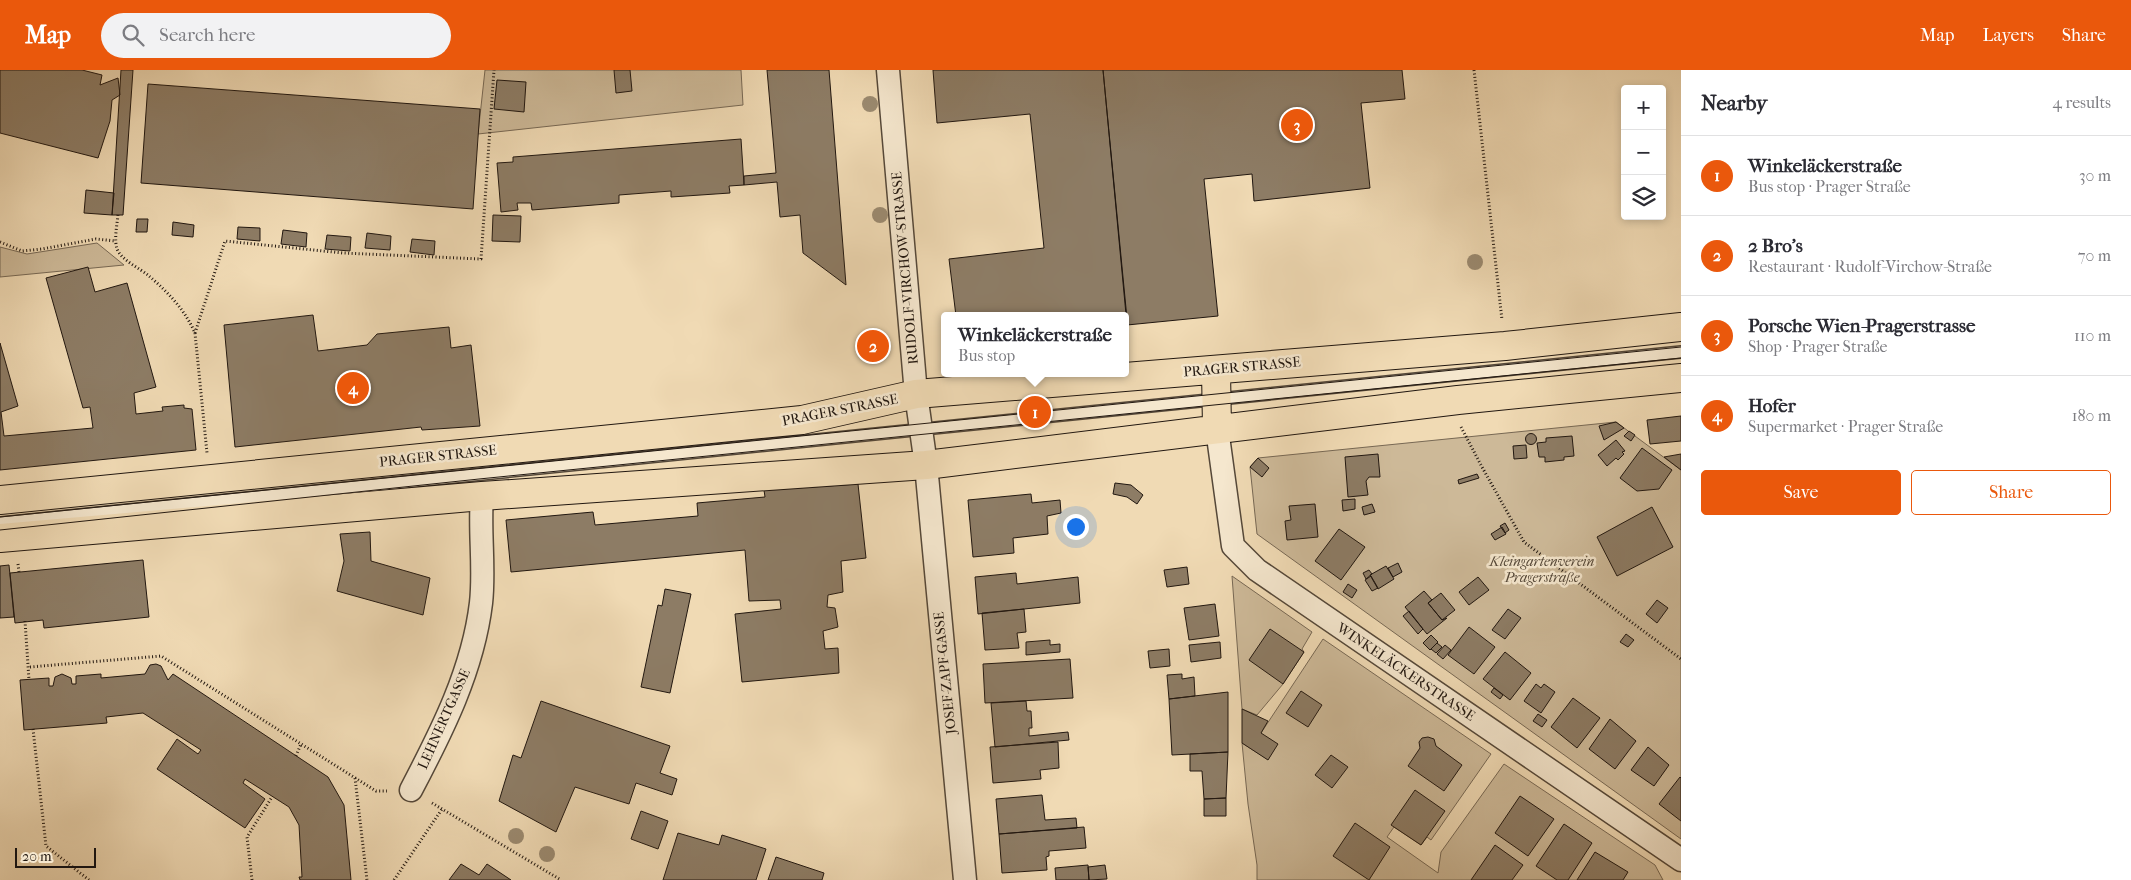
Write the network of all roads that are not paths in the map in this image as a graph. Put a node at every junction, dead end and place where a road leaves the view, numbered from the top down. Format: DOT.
graph roads {
  1 [pos="888,70"];
  2 [pos="1681,327"];
  3 [pos="1681,352"];
  4 [pos="1216,370"];
  5 [pos="1128,377"];
  6 [pos="1129,377"];
  7 [pos="1681,378"];
  8 [pos="916,394"];
  9 [pos="1216,399"];
  10 [pos="920,429"];
  11 [pos="1217,429"];
  12 [pos="926,466"];
  13 [pos="482,496"];
  14 [pos="0,500"];
  15 [pos="0,523"];
  16 [pos="0,538"];
  17 [pos="411,790"];
  18 [pos="1681,860"];
  19 [pos="965,880"];
  1 -- 8 [label="street, RUDOLF-VIRCHOW-STRASSE"];
  2 -- 4 [label="main road, PRAGER STRASSE"];
  3 -- 9 [label="lane"];
  4 -- 6 [label="main road, PRAGER STRASSE"];
  4 -- 9 [label="main road"];
  5 -- 8 [label="main road, PRAGER STRASSE"];
  7 -- 11 [label="main road"];
  8 -- 10 [label="street, RUDOLF-VIRCHOW-STRASSE"];
  8 -- 14 [label="main road, PRAGER STRASSE"];
  9 -- 10 [label="lane"];
  9 -- 11 [label="main road"];
  10 -- 12 [label="street, RUDOLF-VIRCHOW-STRASSE"];
  10 -- 15 [label="lane"];
  11 -- 12 [label="main road"];
  11 -- 18 [label="street, WINKELÄCKERSTRASSE"];
  12 -- 13 [label="main road"];
  12 -- 19 [label="street, JOSEF-ZAPF-GASSE"];
  13 -- 16 [label="main road"];
  13 -- 17 [label="street, LEHNERTGASSE"];
}
